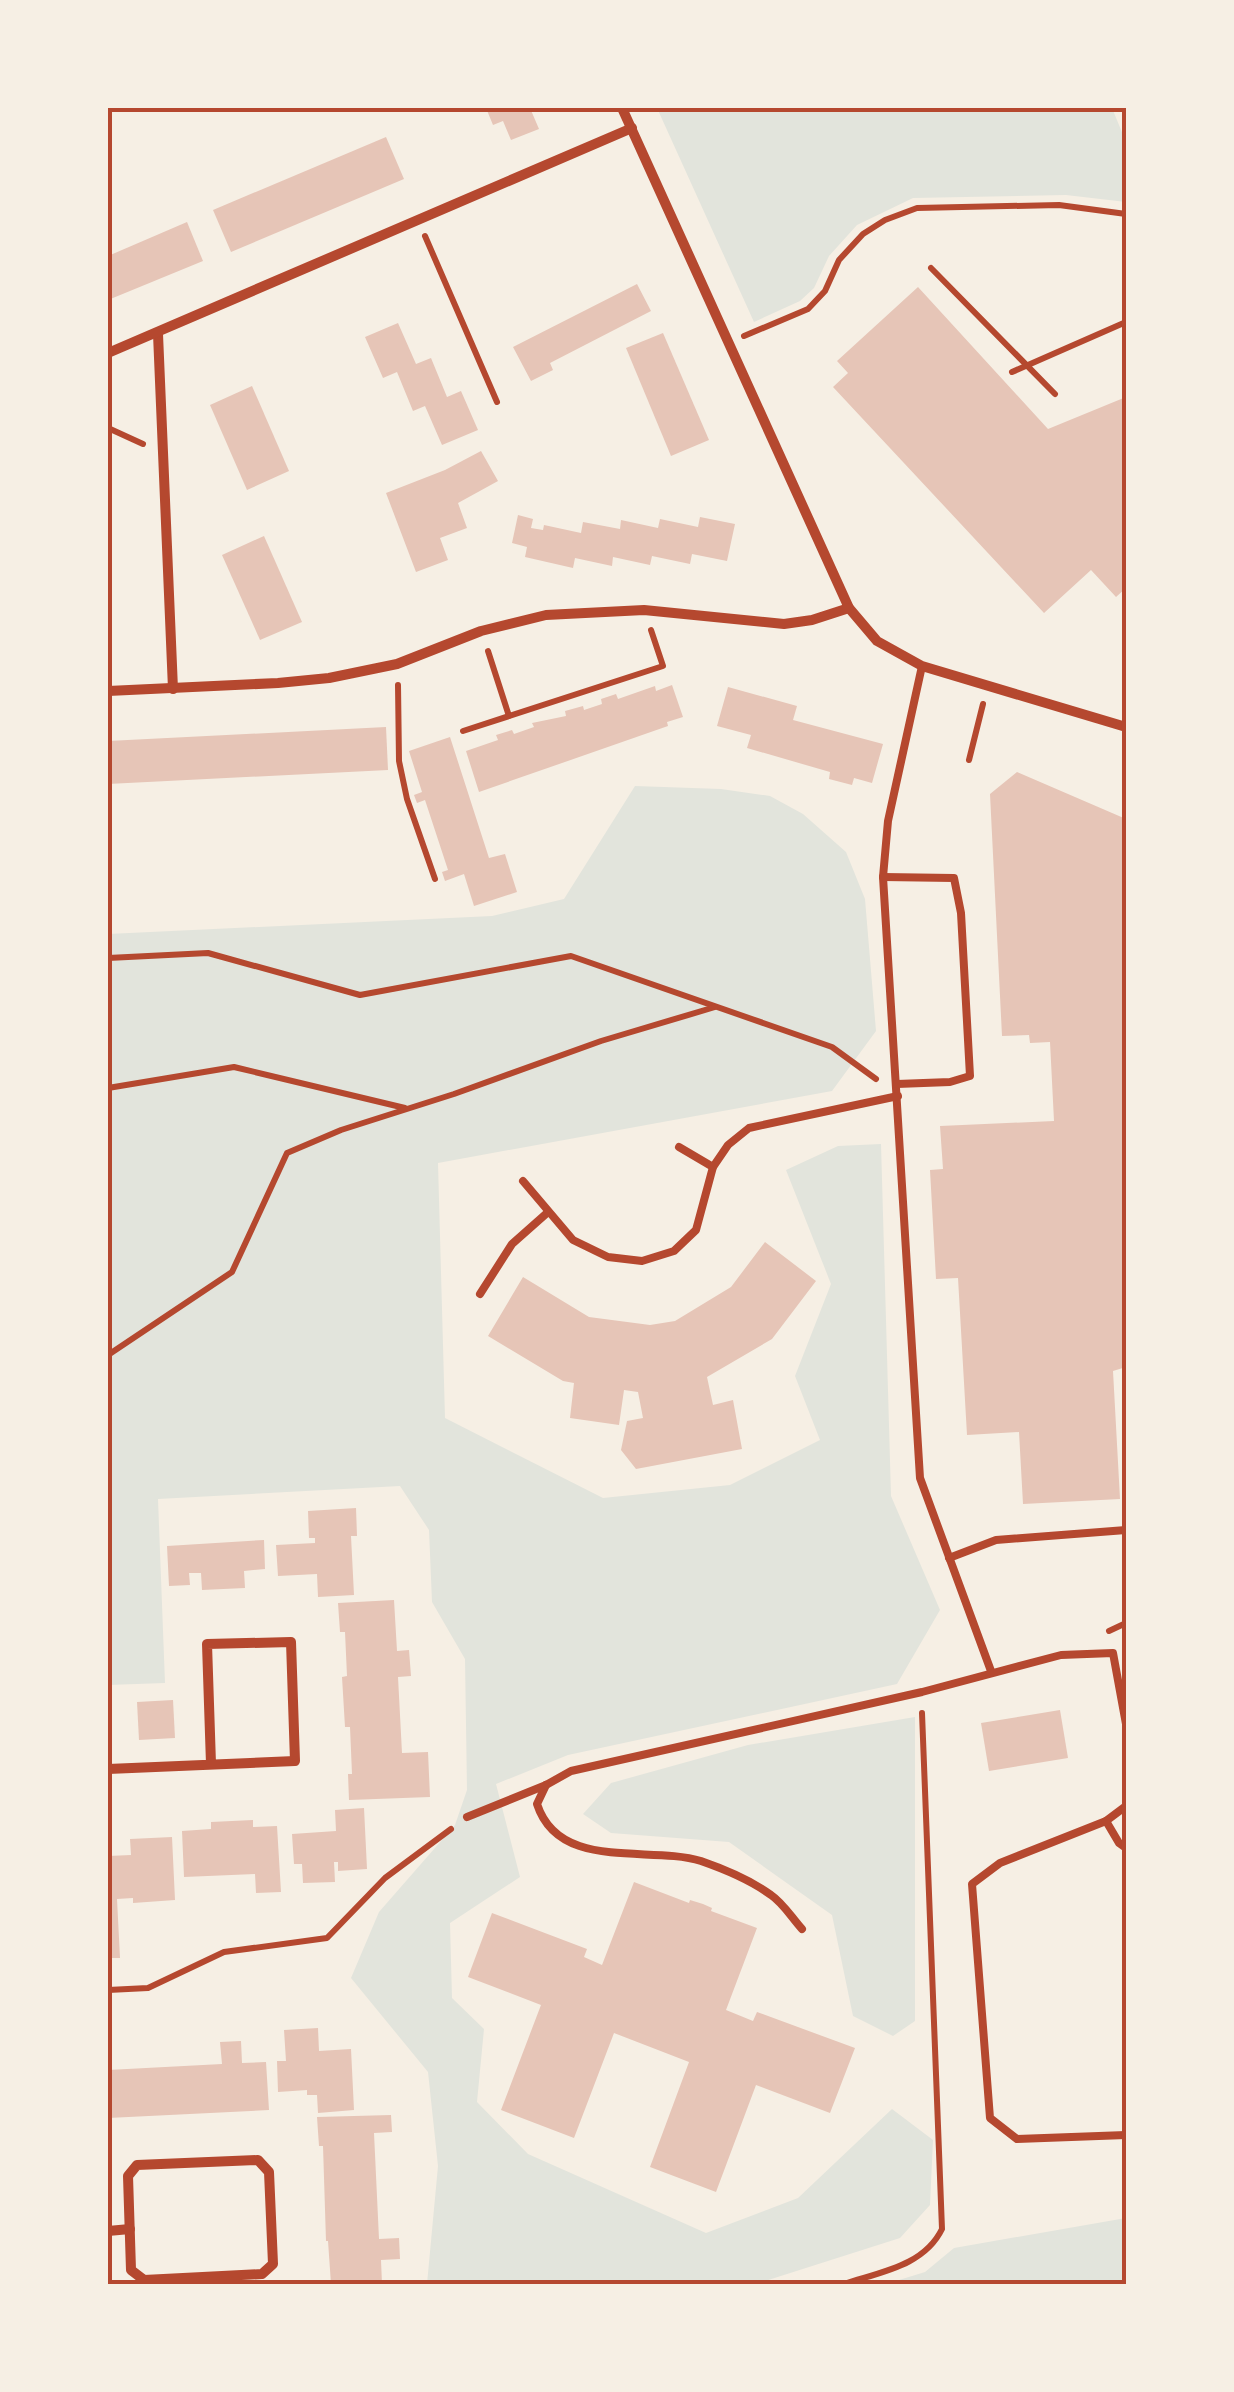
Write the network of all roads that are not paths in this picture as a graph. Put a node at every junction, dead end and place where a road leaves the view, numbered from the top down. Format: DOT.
graph roads {
  1 [pos="622,108"];
  2 [pos="632,128"];
  3 [pos="158,334"];
  4 [pos="108,353"];
  5 [pos="849,608"];
  6 [pos="922,666"];
  7 [pos="173,689"];
  8 [pos="108,690"];
  9 [pos="1126,727"];
  10 [pos="883,877"];
  11 [pos="898,1084"];
  12 [pos="898,1096"];
  13 [pos="679,1147"];
  14 [pos="713,1166"];
  15 [pos="523,1181"];
  16 [pos="547,1213"];
  17 [pos="480,1294"];
  18 [pos="1126,1530"];
  19 [pos="949,1558"];
  20 [pos="991,1671"];
  21 [pos="1126,1724"];
  22 [pos="108,1750"];
  23 [pos="212,1764"];
  24 [pos="108,1769"];
  25 [pos="546,1785"];
  26 [pos="1126,1806"];
  27 [pos="468,1817"];
  28 [pos="1106,1820"];
  29 [pos="1126,1848"];
  30 [pos="802,1930"];
  31 [pos="1126,2135"];
  32 [pos="108,2230"];
  33 [pos="130,2230"];
  1 -- 2 [label="street"];
  2 -- 3 [label="street"];
  2 -- 5 [label="street"];
  3 -- 4 [label="street"];
  3 -- 7 [label="street"];
  5 -- 6 [label="street"];
  5 -- 7 [label="street"];
  6 -- 9 [label="street"];
  6 -- 10 [label="lane"];
  7 -- 8 [label="street"];
  10 -- 11 [label="lane"];
  10 -- 11 [label="lane"];
  11 -- 12 [label="lane"];
  12 -- 14 [label="lane"];
  12 -- 19 [label="lane"];
  13 -- 14 [label="lane"];
  14 -- 16 [label="lane"];
  15 -- 16 [label="lane"];
  16 -- 17 [label="lane"];
  18 -- 19 [label="lane"];
  19 -- 20 [label="lane"];
  20 -- 21 [label="lane"];
  20 -- 25 [label="lane"];
  22 -- 24 [label="lane"];
  23 -- 23 [label="street"];
  23 -- 24 [label="street"];
  25 -- 27 [label="lane"];
  25 -- 30 [label="lane"];
  26 -- 28 [label="lane"];
  28 -- 29 [label="lane"];
  28 -- 31 [label="lane"];
  32 -- 33 [label="street"];
  33 -- 33 [label="street"];
}
